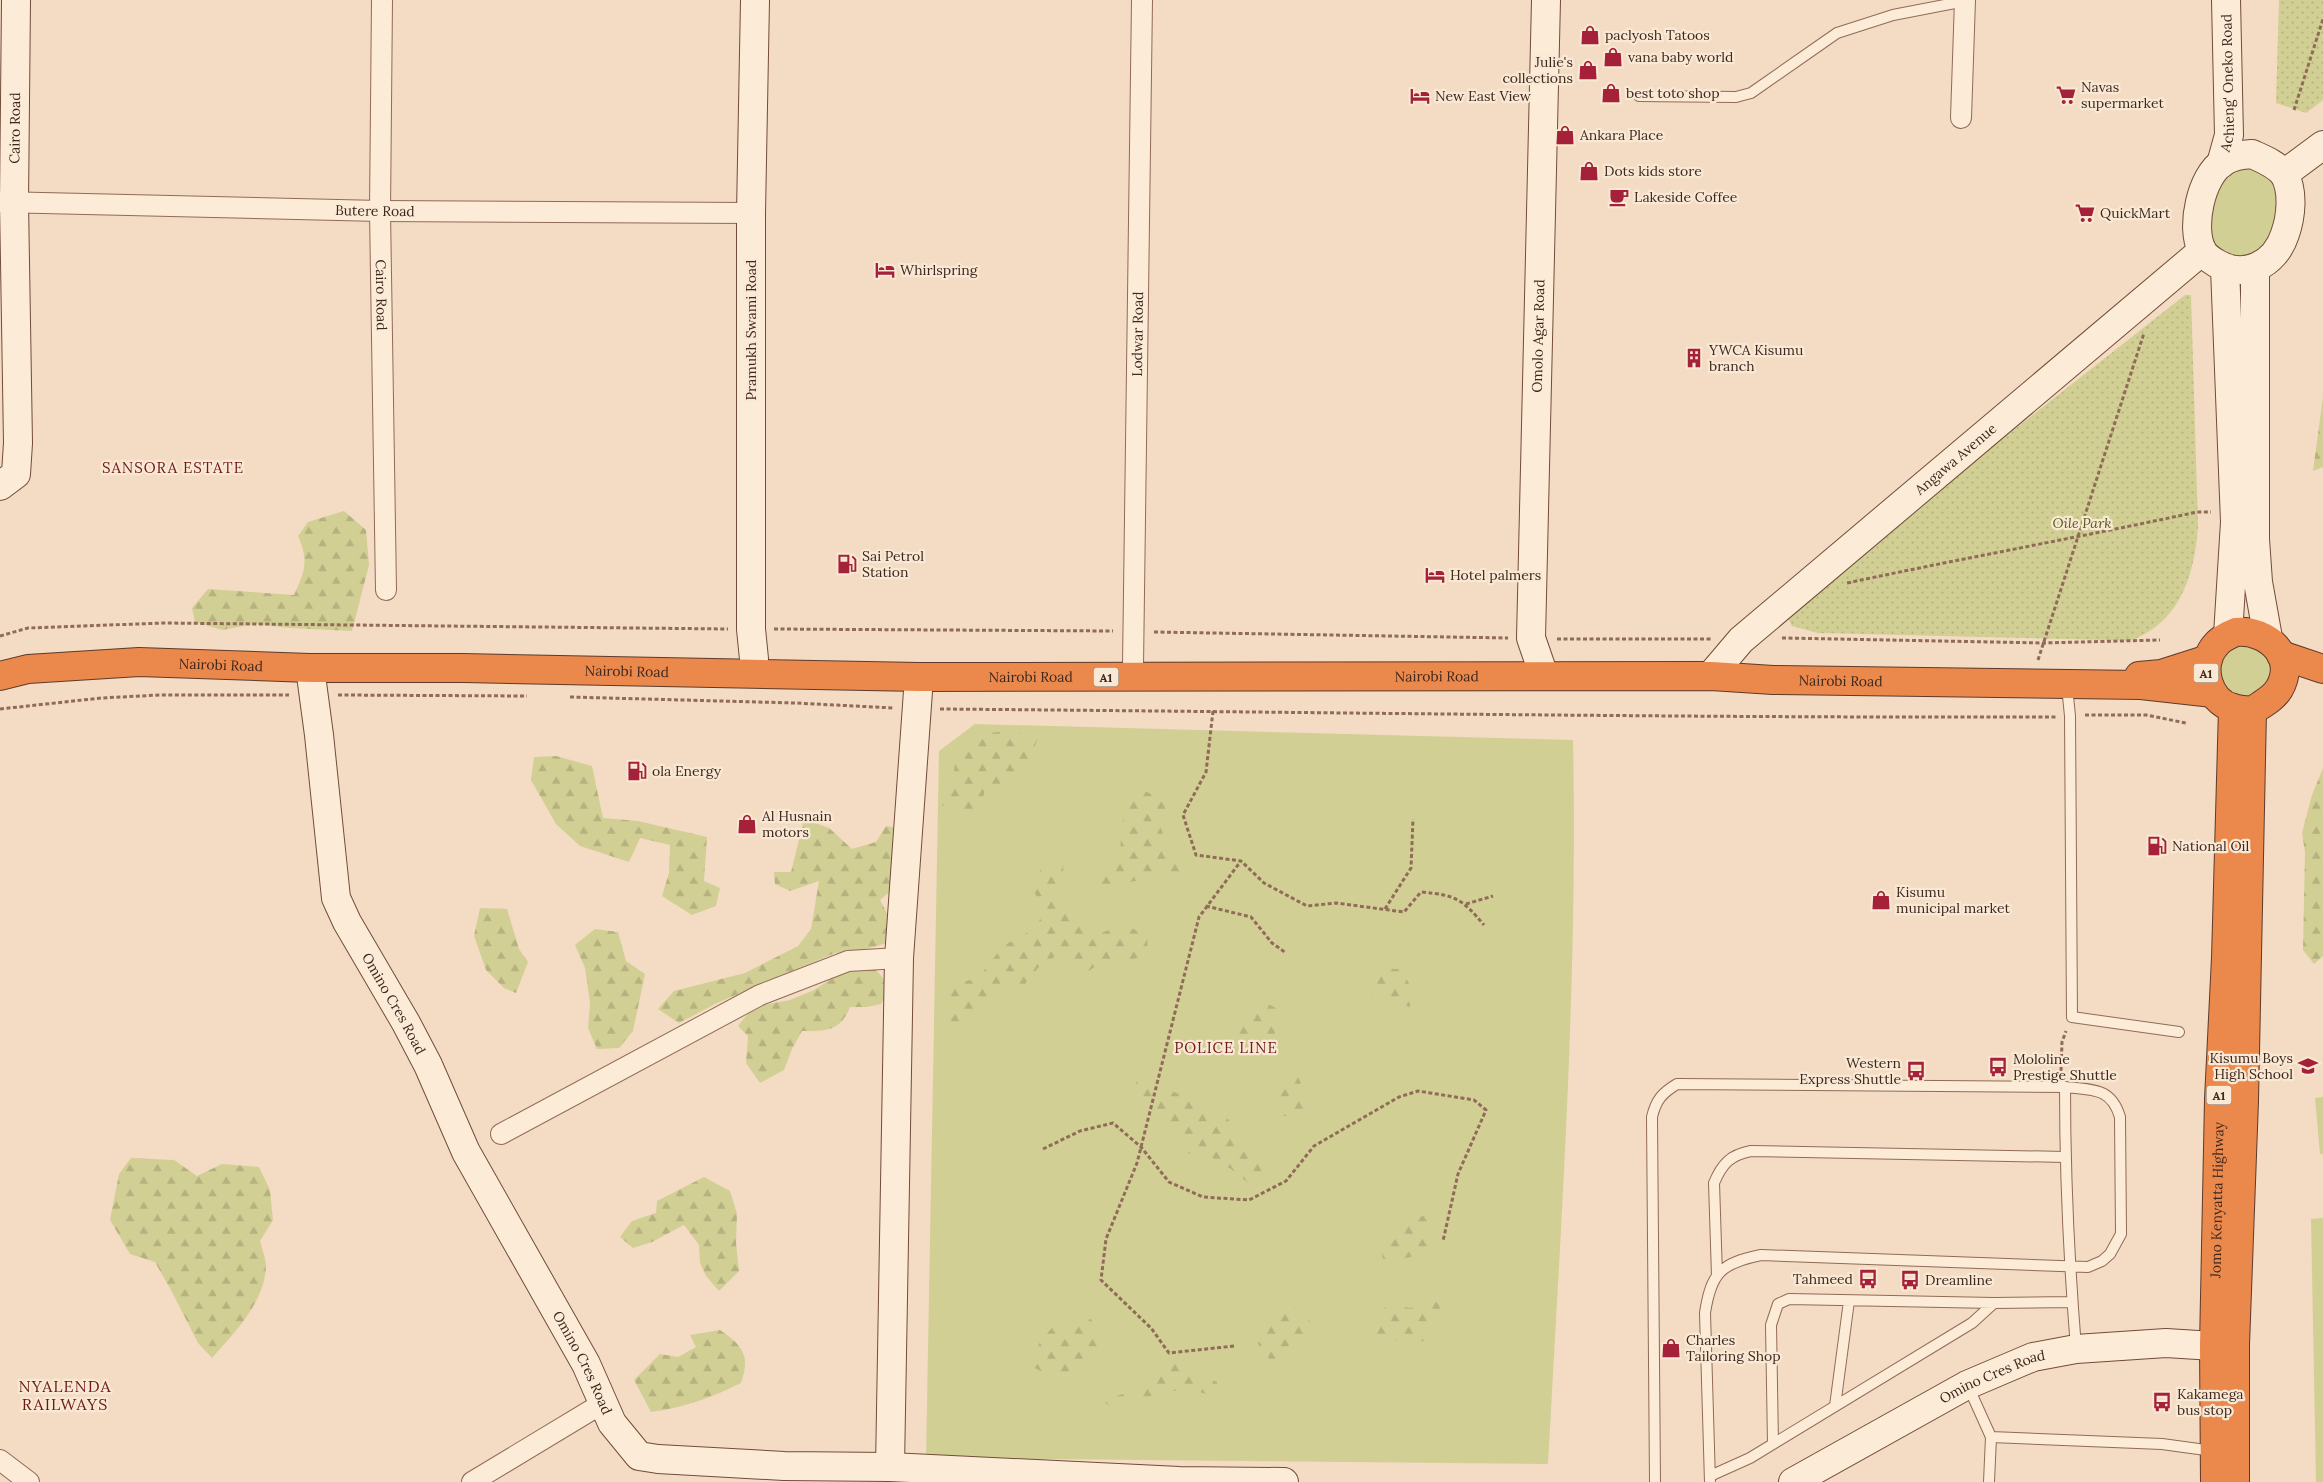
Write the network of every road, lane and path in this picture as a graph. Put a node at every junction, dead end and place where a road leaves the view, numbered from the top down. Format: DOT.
graph roads {
  1 [pos="16,0"];
  2 [pos="382,0"];
  3 [pos="755,0"];
  4 [pos="1142,0"];
  5 [pos="1546,0"];
  6 [pos="1965,0"];
  7 [pos="2226,0"];
  8 [pos="2246,0"];
  9 [pos="2323,19"];
  10 [pos="1639,96"];
  11 [pos="2294,110"];
  12 [pos="1961,118"];
  13 [pos="2323,145"];
  14 [pos="2252,154"];
  15 [pos="2221,164"];
  16 [pos="2284,174"];
  17 [pos="7,202"];
  18 [pos="380,211"];
  19 [pos="751,213"];
  20 [pos="2202,251"];
  21 [pos="2225,268"];
  22 [pos="2255,268"];
  23 [pos="8,316"];
  24 [pos="2146,327"];
  25 [pos="0,486"];
  26 [pos="2234,510"];
  27 [pos="2078,537"];
  28 [pos="1842,584"];
  29 [pos="386,590"];
  30 [pos="751,629"];
  31 [pos="1135,632"];
  32 [pos="2228,635"];
  33 [pos="0,636"];
  34 [pos="1531,638"];
  35 [pos="1741,640"];
  36 [pos="2160,640"];
  37 [pos="2043,642"];
  38 [pos="2274,646"];
  39 [pos="754,659"];
  40 [pos="2208,659"];
  41 [pos="1133,666"];
  42 [pos="310,668"];
  43 [pos="2323,669"];
  44 [pos="1542,670"];
  45 [pos="0,672"];
  46 [pos="1713,673"];
  47 [pos="0,676"];
  48 [pos="2034,676"];
  49 [pos="919,677"];
  50 [pos="2323,679"];
  51 [pos="2067,683"];
  52 [pos="2280,687"];
  53 [pos="313,695"];
  54 [pos="528,696"];
  55 [pos="567,697"];
  56 [pos="2233,704"];
  57 [pos="0,709"];
  58 [pos="915,709"];
  59 [pos="1213,711"];
  60 [pos="2070,716"];
  61 [pos="2186,723"];
  62 [pos="1414,819"];
  63 [pos="1241,861"];
  64 [pos="1493,896"];
  65 [pos="1466,904"];
  66 [pos="1206,906"];
  67 [pos="1385,909"];
  68 [pos="1484,925"];
  69 [pos="1286,953"];
  70 [pos="899,958"];
  71 [pos="2072,1017"];
  72 [pos="2178,1032"];
  73 [pos="2063,1087"];
  74 [pos="501,1134"];
  75 [pos="1141,1147"];
  76 [pos="1043,1149"];
  77 [pos="2065,1157"];
  78 [pos="1443,1241"];
  79 [pos="2069,1265"];
  80 [pos="1717,1276"];
  81 [pos="1849,1301"];
  82 [pos="2072,1302"];
  83 [pos="1994,1304"];
  84 [pos="1234,1346"];
  85 [pos="2225,1346"];
  86 [pos="2076,1349"];
  87 [pos="1967,1385"];
  88 [pos="603,1403"];
  89 [pos="1835,1406"];
  90 [pos="1991,1437"];
  91 [pos="1773,1444"];
  92 [pos="2214,1451"];
  93 [pos="0,1460"];
  94 [pos="890,1467"];
  95 [pos="964,1477"];
  96 [pos="1710,1479"];
  97 [pos="29,1482"];
  98 [pos="472,1482"];
  99 [pos="1179,1482"];
  100 [pos="1284,1482"];
  101 [pos="1655,1482"];
  102 [pos="1793,1482"];
  103 [pos="1989,1482"];
  104 [pos="2215,1482"];
  105 [pos="2235,1482"];
  1 -- 17 [label="main road, Cairo Road"];
  2 -- 18 [label="street, Cairo Road"];
  3 -- 19 [label="main road, Pramukh Swami Road"];
  4 -- 31 [label="street, Lodwar Road"];
  5 -- 34 [label="main road, Omolo Agar Road"];
  6 -- 10 [label="lane"];
  6 -- 12 [label="street"];
  7 -- 15 [label="main road, Achieng' Oneko Road"];
  8 -- 14 [label="main road, Achieng' Oneko Road"];
  9 -- 11 [label="path"];
  13 -- 16 [label="main road"];
  14 -- 15 [label="main road"];
  14 -- 16 [label="main road"];
  15 -- 20 [label="main road"];
  16 -- 22 [label="main road"];
  17 -- 18 [label="street, Butere Road"];
  17 -- 23 [label="main road, Cairo Road"];
  18 -- 19 [label="street, Butere Road"];
  18 -- 29 [label="street, Cairo Road"];
  19 -- 30 [label="main road, Pramukh Swami Road"];
  20 -- 21 [label="main road"];
  20 -- 35 [label="main road, Angawa Avenue"];
  21 -- 22 [label="main road"];
  21 -- 26 [label="main road"];
  22 -- 38 [label="main road"];
  23 -- 25 [label="main road, Cairo Road"];
  24 -- 27 [label="path"];
  26 -- 27 [label="path"];
  26 -- 32 [label="main road"];
  27 -- 28 [label="path"];
  27 -- 37 [label="path"];
  30 -- 31 [label="path"];
  30 -- 33 [label="path"];
  30 -- 39 [label="main road, Pramukh Swami Road"];
  31 -- 34 [label="path"];
  31 -- 41 [label="street, Lodwar Road"];
  32 -- 38 [label="highway"];
  32 -- 40 [label="highway, A1"];
  34 -- 35 [label="path"];
  34 -- 44 [label="main road, Omolo Agar Road"];
  35 -- 37 [label="path"];
  35 -- 46 [label="main road, Angawa Avenue"];
  36 -- 37 [label="path"];
  37 -- 48 [label="path"];
  38 -- 43 [label="highway"];
  38 -- 52 [label="highway"];
  39 -- 41 [label="highway, Nairobi Road / A1"];
  39 -- 45 [label="highway, Nairobi Road / A1"];
  40 -- 48 [label="highway, Nairobi Road / A1"];
  40 -- 56 [label="highway, A1"];
  41 -- 44 [label="highway, Nairobi Road / A1"];
  42 -- 47 [label="highway, Nairobi Road / A1"];
  42 -- 49 [label="highway, Nairobi Road / A1"];
  42 -- 53 [label="main road, Omino Cres Road"];
  44 -- 46 [label="highway, Nairobi Road / A1"];
  46 -- 48 [label="highway, Nairobi Road / A1"];
  49 -- 51 [label="highway, Nairobi Road / A1"];
  49 -- 58 [label="main road"];
  50 -- 52 [label="highway"];
  51 -- 56 [label="highway, Nairobi Road / A1"];
  51 -- 60 [label="lane"];
  52 -- 56 [label="highway"];
  53 -- 54 [label="path"];
  53 -- 57 [label="path"];
  53 -- 88 [label="main road, Omino Cres Road"];
  55 -- 58 [label="path"];
  56 -- 85 [label="highway, Jomo Kenyatta Highway / A1"];
  58 -- 59 [label="path"];
  58 -- 70 [label="main road"];
  59 -- 60 [label="path"];
  59 -- 63 [label="path"];
  60 -- 61 [label="path"];
  60 -- 71 [label="lane"];
  62 -- 67 [label="path"];
  63 -- 66 [label="path"];
  63 -- 67 [label="path"];
  64 -- 65 [label="path"];
  65 -- 67 [label="path"];
  65 -- 68 [label="path"];
  66 -- 69 [label="path"];
  66 -- 75 [label="path"];
  70 -- 74 [label="street"];
  70 -- 94 [label="main road"];
  71 -- 72 [label="lane"];
  71 -- 73 [label="path"];
  73 -- 77 [label="lane"];
  73 -- 79 [label="lane"];
  73 -- 101 [label="lane"];
  75 -- 76 [label="path"];
  75 -- 78 [label="path"];
  75 -- 84 [label="path"];
  77 -- 79 [label="lane"];
  77 -- 80 [label="lane"];
  79 -- 80 [label="lane"];
  79 -- 82 [label="lane"];
  80 -- 96 [label="lane"];
  81 -- 83 [label="lane"];
  81 -- 89 [label="lane"];
  81 -- 91 [label="lane"];
  82 -- 83 [label="lane"];
  82 -- 86 [label="lane"];
  83 -- 89 [label="lane"];
  85 -- 86 [label="main road, Omino Cres Road"];
  85 -- 92 [label="highway, Jomo Kenyatta Highway / A1"];
  85 -- 105 [label="highway, Jomo Kenyatta Highway / A1"];
  86 -- 87 [label="main road, Omino Cres Road"];
  87 -- 90 [label="lane"];
  87 -- 102 [label="main road, Omino Cres Road"];
  88 -- 94 [label="main road, Omino Cres Road"];
  88 -- 98 [label="street"];
  89 -- 91 [label="lane"];
  90 -- 92 [label="lane"];
  90 -- 103 [label="lane"];
  91 -- 96 [label="lane"];
  92 -- 104 [label="highway, Jomo Kenyatta Highway / A1"];
  93 -- 97 [label="street"];
  94 -- 95 [label="main road, Omino Cres Road"];
  95 -- 99 [label="main road, Omino Cres Road"];
  99 -- 100 [label="main road, Omino Cres Road"];
}
